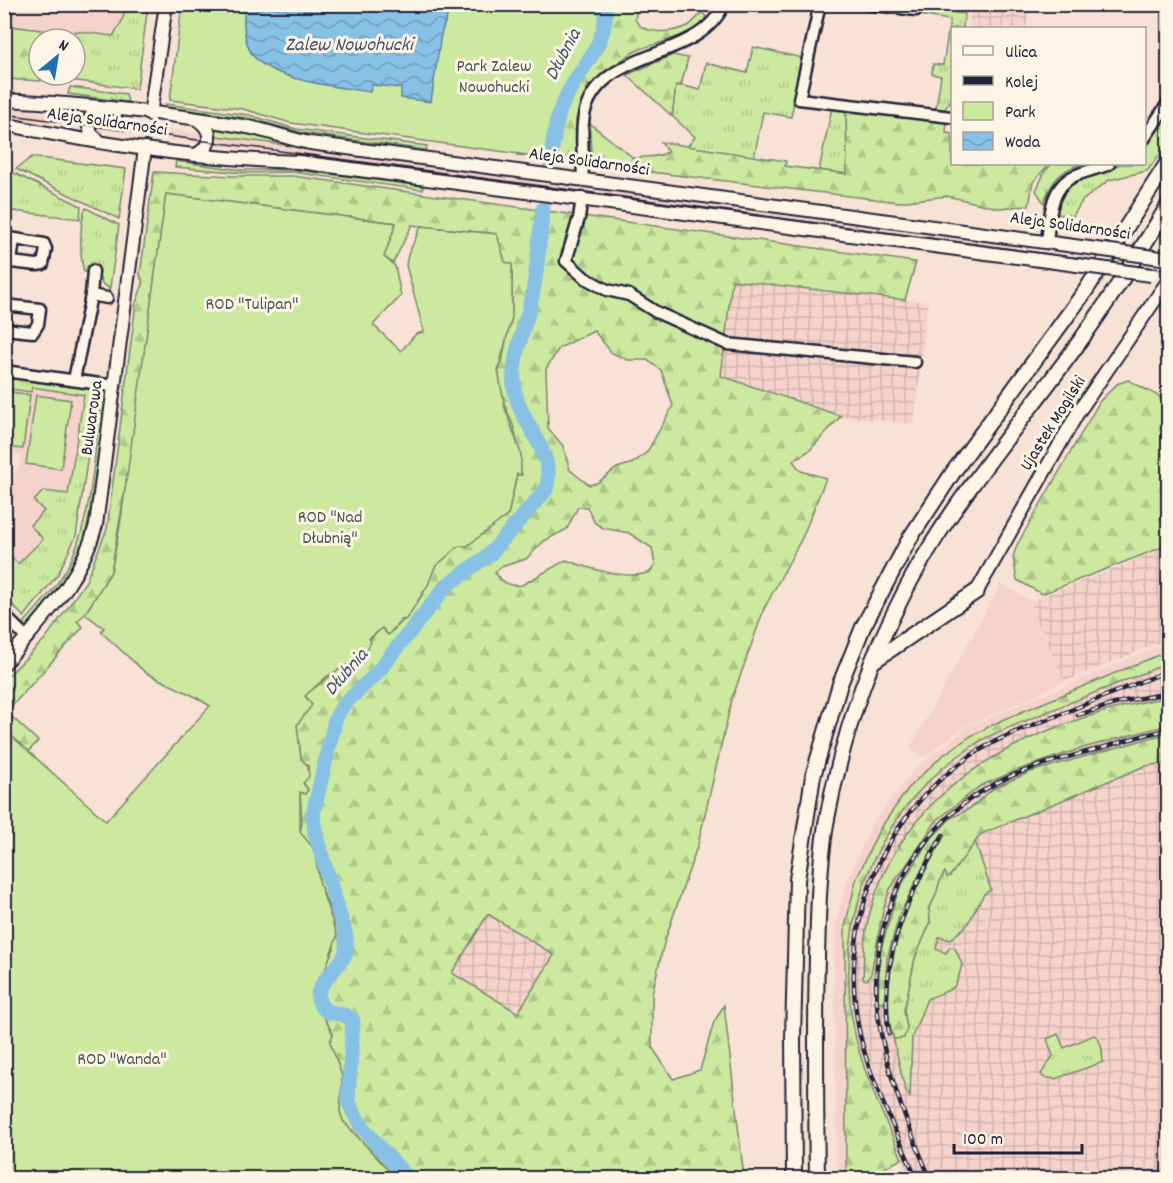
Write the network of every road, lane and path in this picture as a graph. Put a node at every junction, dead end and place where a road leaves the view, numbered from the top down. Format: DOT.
graph roads {
  1 [pos="166,4"];
  2 [pos="724,4"];
  3 [pos="820,4"];
  4 [pos="867,4"];
  5 [pos="916,10"];
  6 [pos="4,100"];
  7 [pos="1168,104"];
  8 [pos="103,108"];
  9 [pos="150,115"];
  10 [pos="951,117"];
  11 [pos="198,120"];
  12 [pos="4,124"];
  13 [pos="1146,136"];
  14 [pos="100,142"];
  15 [pos="145,148"];
  16 [pos="196,155"];
  17 [pos="1168,162"];
  18 [pos="1106,165"];
  19 [pos="582,180"];
  20 [pos="582,198"];
  21 [pos="1168,206"];
  22 [pos="1047,242"];
  23 [pos="1165,258"];
  24 [pos="93,271"];
  25 [pos="1168,279"];
  26 [pos="91,295"];
  27 [pos="107,297"];
  28 [pos="4,305"];
  29 [pos="4,329"];
  30 [pos="915,362"];
  31 [pos="4,371"];
  32 [pos="74,380"];
  33 [pos="116,386"];
  34 [pos="977,591"];
  35 [pos="4,615"];
  36 [pos="27,638"];
  37 [pos="872,662"];
  38 [pos="4,664"];
  39 [pos="794,1179"];
  40 [pos="817,1179"];
  1 -- 9 [label="street"];
  2 -- 19 [label="street"];
  3 -- 10 [label="street"];
  4 -- 5 [label="street"];
  6 -- 8 [label="street, Aleja Solidarności"];
  7 -- 13 [label="street"];
  8 -- 9 [label="street, Aleja Solidarności"];
  8 -- 14 [label="street"];
  9 -- 11 [label="street, Aleja Solidarności"];
  11 -- 16 [label="street"];
  11 -- 19 [label="street, Aleja Solidarności"];
  12 -- 14 [label="street, Aleja Solidarności"];
  14 -- 15 [label="street, Aleja Solidarności"];
  15 -- 16 [label="street, Aleja Solidarności"];
  15 -- 33 [label="street, Bulwarowa"];
  16 -- 20 [label="street, Aleja Solidarności"];
  17 -- 39 [label="main road"];
  18 -- 22 [label="street"];
  19 -- 22 [label="street, Aleja Solidarności"];
  20 -- 25 [label="street, Aleja Solidarności, bridge"];
  20 -- 30 [label="street"];
  21 -- 37 [label="main road"];
  22 -- 23 [label="street, Aleja Solidarności, bridge"];
  24 -- 26 [label="street"];
  25 -- 34 [label="street, Ujastek Mogilski"];
  26 -- 27 [label="street"];
  26 -- 32 [label="street"];
  28 -- 29 [label="street"];
  31 -- 32 [label="street"];
  32 -- 33 [label="street"];
  33 -- 36 [label="street, Bulwarowa"];
  34 -- 37 [label="main road"];
  35 -- 36 [label="street"];
  36 -- 38 [label="street, Bulwarowa"];
  37 -- 40 [label="main road"];
}
